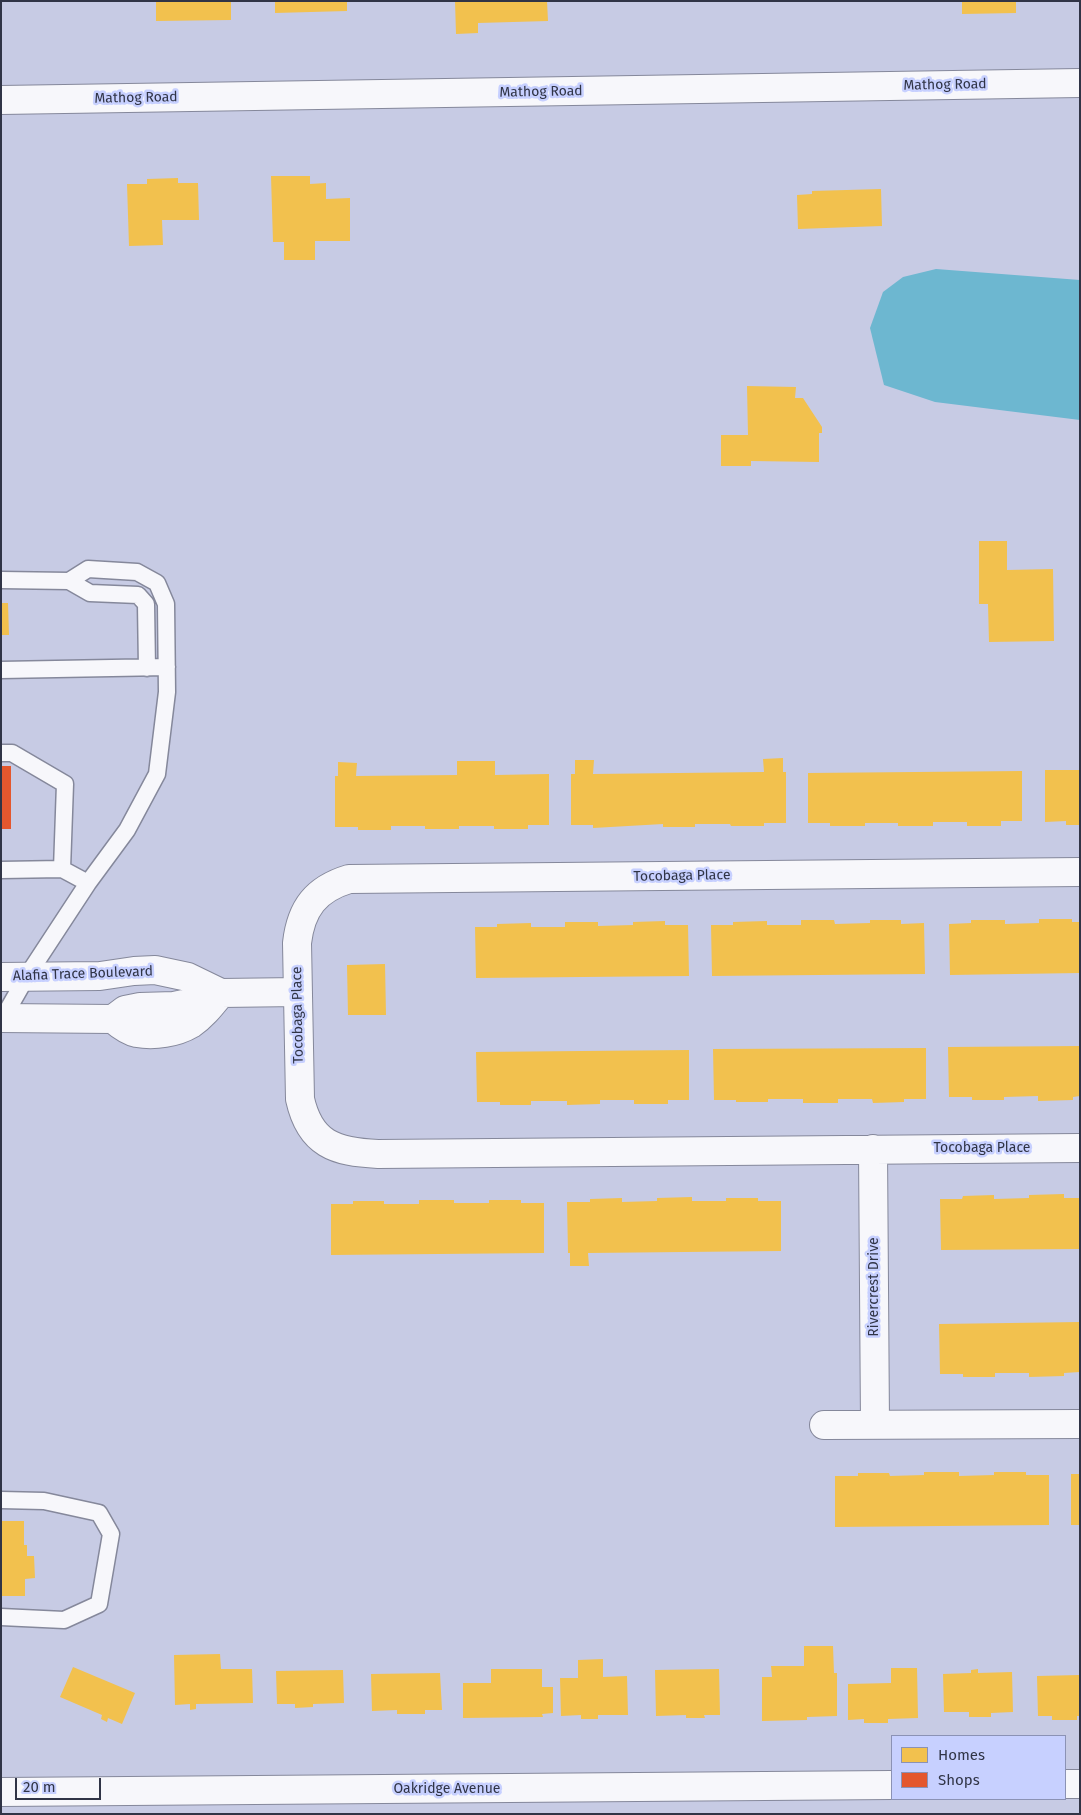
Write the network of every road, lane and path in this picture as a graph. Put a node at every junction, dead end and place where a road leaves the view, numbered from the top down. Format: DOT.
graph roads {
  1 [pos="1080,83"];
  2 [pos="1,100"];
  3 [pos="1,580"];
  4 [pos="69,581"];
  5 [pos="167,667"];
  6 [pos="147,668"];
  7 [pos="1,670"];
  8 [pos="6,753"];
  9 [pos="62,869"];
  10 [pos="1,870"];
  11 [pos="1080,872"];
  12 [pos="88,883"];
  13 [pos="14,976"];
  14 [pos="298,992"];
  15 [pos="221,993"];
  16 [pos="2,1018"];
  17 [pos="1080,1148"];
  18 [pos="873,1149"];
  19 [pos="1080,1424"];
  20 [pos="824,1425"];
  21 [pos="875,1425"];
  22 [pos="1,1500"];
  23 [pos="1,1617"];
  24 [pos="1066,1784"];
  25 [pos="1080,1784"];
  26 [pos="891,1785"];
  27 [pos="1,1792"];
  1 -- 2 [label="street, Mathog Road"];
  3 -- 4 [label="lane"];
  4 -- 5 [label="lane"];
  4 -- 6 [label="lane"];
  5 -- 6 [label="lane"];
  5 -- 12 [label="lane"];
  6 -- 7 [label="lane"];
  8 -- 9 [label="lane"];
  9 -- 10 [label="lane"];
  9 -- 12 [label="lane"];
  11 -- 14 [label="street, Tocobaga Place"];
  12 -- 13 [label="lane"];
  13 -- 15 [label="street, Alafia Trace Boulevard"];
  13 -- 16 [label="lane"];
  14 -- 15 [label="street, Alafia Trace Boulevard"];
  14 -- 18 [label="street, Tocobaga Place"];
  15 -- 16 [label="street"];
  17 -- 18 [label="street, Tocobaga Place"];
  18 -- 21 [label="street, Rivercrest Drive"];
  19 -- 21 [label="street"];
  20 -- 21 [label="street"];
  22 -- 23 [label="lane"];
  24 -- 25 [label="street"];
  26 -- 27 [label="street, Oakridge Avenue"];
}
